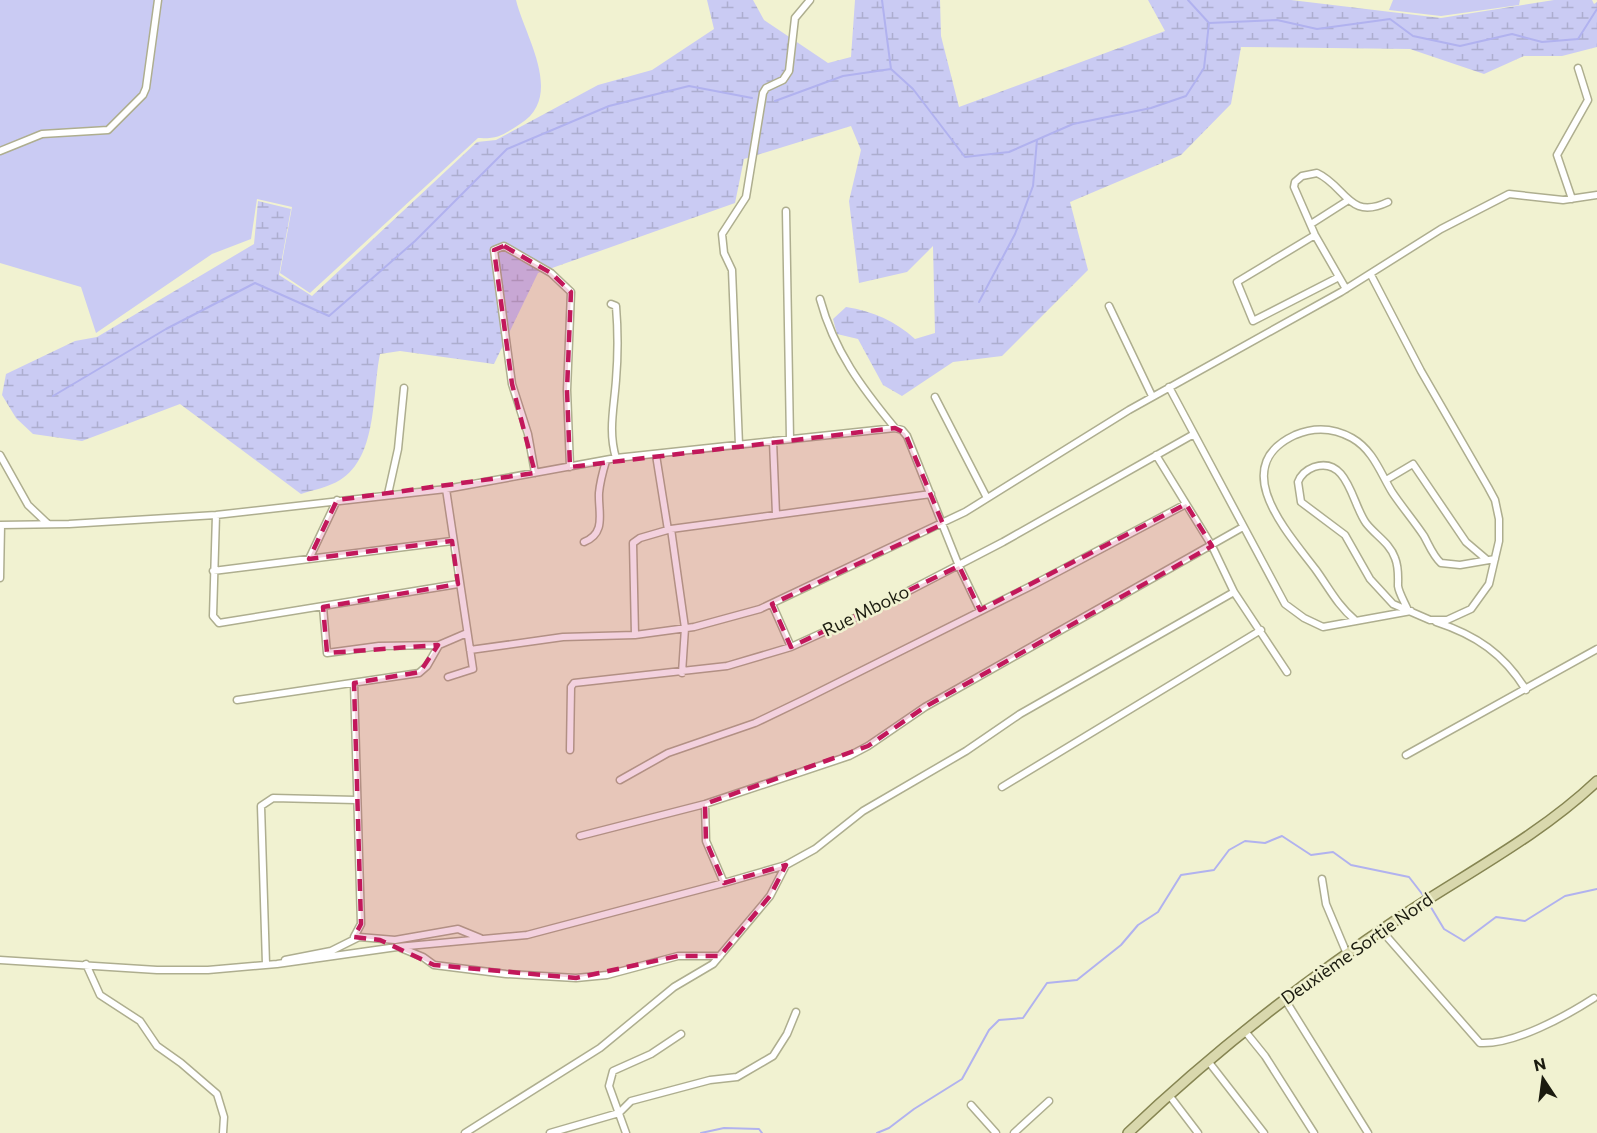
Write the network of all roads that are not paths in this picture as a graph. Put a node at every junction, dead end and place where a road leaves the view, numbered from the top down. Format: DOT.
graph roads {
  1 [pos="158,0"];
  2 [pos="810,0"];
  3 [pos="1578,68"];
  4 [pos="0,151"];
  5 [pos="1597,195"];
  6 [pos="1572,199"];
  7 [pos="1347,201"];
  8 [pos="1388,202"];
  9 [pos="786,211"];
  10 [pos="1311,224"];
  11 [pos="1315,235"];
  12 [pos="1371,274"];
  13 [pos="1339,277"];
  14 [pos="1346,289"];
  15 [pos="820,299"];
  16 [pos="611,304"];
  17 [pos="1109,306"];
  18 [pos="1169,387"];
  19 [pos="404,388"];
  20 [pos="1152,396"];
  21 [pos="935,397"];
  22 [pos="895,428"];
  23 [pos="1194,434"];
  24 [pos="790,439"];
  25 [pos="773,441"];
  26 [pos="739,445"];
  27 [pos="0,455"];
  28 [pos="656,455"];
  29 [pos="1156,456"];
  30 [pos="616,458"];
  31 [pos="606,461"];
  32 [pos="3,464"];
  33 [pos="570,467"];
  34 [pos="535,473"];
  35 [pos="1386,480"];
  36 [pos="446,489"];
  37 [pos="388,494"];
  38 [pos="931,494"];
  39 [pos="987,498"];
  40 [pos="337,500"];
  41 [pos="1186,504"];
  42 [pos="776,514"];
  43 [pos="216,515"];
  44 [pos="48,524"];
  45 [pos="943,524"];
  46 [pos="0,525"];
  47 [pos="1243,527"];
  48 [pos="670,529"];
  49 [pos="452,541"];
  50 [pos="584,542"];
  51 [pos="1212,546"];
  52 [pos="309,559"];
  53 [pos="1486,559"];
  54 [pos="1495,559"];
  55 [pos="959,566"];
  56 [pos="213,571"];
  57 [pos="0,578"];
  58 [pos="458,584"];
  59 [pos="1399,589"];
  60 [pos="1234,592"];
  61 [pos="1386,596"];
  62 [pos="772,604"];
  63 [pos="323,607"];
  64 [pos="1409,609"];
  65 [pos="980,610"];
  66 [pos="1355,620"];
  67 [pos="1430,620"];
  68 [pos="685,628"];
  69 [pos="1261,630"];
  70 [pos="467,633"];
  71 [pos="635,635"];
  72 [pos="439,645"];
  73 [pos="791,647"];
  74 [pos="470,650"];
  75 [pos="1597,650"];
  76 [pos="1287,672"];
  77 [pos="682,673"];
  78 [pos="448,677"];
  79 [pos="354,683"];
  80 [pos="1526,690"];
  81 [pos="237,700"];
  82 [pos="570,750"];
  83 [pos="1406,755"];
  84 [pos="620,780"];
  85 [pos="1597,781"];
  86 [pos="1002,787"];
  87 [pos="356,800"];
  88 [pos="705,804"];
  89 [pos="580,836"];
  90 [pos="786,864"];
  91 [pos="1322,879"];
  92 [pos="724,883"];
  93 [pos="1381,930"];
  94 [pos="354,937"];
  95 [pos="481,938"];
  96 [pos="397,946"];
  97 [pos="1347,954"];
  98 [pos="720,956"];
  99 [pos="0,960"];
  100 [pos="86,964"];
  101 [pos="266,964"];
  102 [pos="277,964"];
  103 [pos="1594,998"];
  104 [pos="1284,999"];
  105 [pos="796,1012"];
  106 [pos="1244,1030"];
  107 [pos="681,1034"];
  108 [pos="1208,1061"];
  109 [pos="1169,1095"];
  110 [pos="1049,1101"];
  111 [pos="970,1105"];
  112 [pos="619,1113"];
  113 [pos="1135,1131"];
  114 [pos="223,1133"];
  115 [pos="465,1133"];
  116 [pos="550,1133"];
  117 [pos="626,1133"];
  118 [pos="996,1133"];
  119 [pos="1014,1133"];
  120 [pos="1198,1133"];
  121 [pos="1264,1133"];
  122 [pos="1314,1133"];
  123 [pos="1368,1133"];
  1 -- 4 [label="street"];
  2 -- 26 [label="street"];
  3 -- 6 [label="street"];
  5 -- 6 [label="street"];
  6 -- 12 [label="street"];
  7 -- 8 [label="street"];
  7 -- 10 [label="street"];
  7 -- 10 [label="street"];
  9 -- 24 [label="street"];
  10 -- 11 [label="street"];
  11 -- 13 [label="street"];
  11 -- 13 [label="street"];
  12 -- 14 [label="street"];
  12 -- 54 [label="street"];
  13 -- 14 [label="street"];
  14 -- 18 [label="street"];
  15 -- 22 [label="street"];
  16 -- 30 [label="street"];
  17 -- 20 [label="street"];
  18 -- 20 [label="street"];
  18 -- 23 [label="street"];
  19 -- 37 [label="street"];
  20 -- 39 [label="street"];
  21 -- 39 [label="street"];
  22 -- 24 [label="street"];
  22 -- 38 [label="street"];
  23 -- 29 [label="street, Rue Mboko"];
  23 -- 47 [label="street"];
  24 -- 25 [label="street"];
  25 -- 26 [label="street"];
  25 -- 42 [label="street"];
  26 -- 28 [label="street"];
  27 -- 32 [label="street"];
  28 -- 30 [label="street"];
  28 -- 48 [label="street"];
  29 -- 41 [label="street"];
  29 -- 55 [label="street, Rue Mboko"];
  30 -- 31 [label="street"];
  31 -- 33 [label="street"];
  31 -- 50 [label="street"];
  32 -- 44 [label="street"];
  33 -- 34 [label="street"];
  33 -- 34 [label="street"];
  34 -- 36 [label="street"];
  35 -- 53 [label="street"];
  35 -- 53 [label="street"];
  35 -- 66 [label="street"];
  36 -- 37 [label="street"];
  36 -- 49 [label="street"];
  37 -- 40 [label="street"];
  38 -- 42 [label="street"];
  38 -- 45 [label="street"];
  39 -- 45 [label="street"];
  40 -- 43 [label="street"];
  40 -- 52 [label="street"];
  41 -- 51 [label="street"];
  41 -- 65 [label="street"];
  42 -- 48 [label="street"];
  43 -- 44 [label="street"];
  43 -- 56 [label="street"];
  44 -- 46 [label="street"];
  45 -- 55 [label="street"];
  45 -- 62 [label="street"];
  46 -- 57 [label="street"];
  47 -- 51 [label="street"];
  47 -- 66 [label="street"];
  48 -- 68 [label="street"];
  48 -- 71 [label="street"];
  49 -- 52 [label="street"];
  49 -- 58 [label="street"];
  51 -- 60 [label="street"];
  51 -- 88 [label="street"];
  52 -- 56 [label="street"];
  53 -- 54 [label="street"];
  54 -- 67 [label="street"];
  55 -- 65 [label="street"];
  55 -- 73 [label="street, Rue Mboko"];
  56 -- 63 [label="street"];
  58 -- 63 [label="street"];
  58 -- 70 [label="street"];
  59 -- 61 [label="street"];
  59 -- 61 [label="street"];
  59 -- 64 [label="street"];
  60 -- 69 [label="street"];
  60 -- 90 [label="street"];
  61 -- 64 [label="street"];
  62 -- 68 [label="street"];
  62 -- 73 [label="street"];
  63 -- 72 [label="street"];
  64 -- 66 [label="street"];
  64 -- 67 [label="street"];
  65 -- 84 [label="street"];
  67 -- 80 [label="street"];
  68 -- 71 [label="street"];
  68 -- 77 [label="street"];
  69 -- 76 [label="street"];
  69 -- 86 [label="street"];
  70 -- 72 [label="street"];
  70 -- 74 [label="street"];
  71 -- 74 [label="street"];
  72 -- 79 [label="street"];
  73 -- 77 [label="street, Rue Mboko"];
  74 -- 78 [label="street"];
  75 -- 80 [label="street"];
  77 -- 82 [label="street, Rue Mboko"];
  79 -- 81 [label="street"];
  79 -- 87 [label="street"];
  80 -- 83 [label="street"];
  85 -- 93 [label="main road, Deuxième Sortie Nord"];
  87 -- 94 [label="street"];
  87 -- 101 [label="street"];
  88 -- 89 [label="street"];
  88 -- 92 [label="street"];
  90 -- 92 [label="street"];
  90 -- 98 [label="street"];
  91 -- 97 [label="street"];
  92 -- 95 [label="street"];
  93 -- 97 [label="main road, Deuxième Sortie Nord"];
  93 -- 103 [label="street"];
  94 -- 95 [label="street"];
  94 -- 102 [label="street"];
  95 -- 96 [label="street"];
  96 -- 98 [label="street"];
  96 -- 102 [label="street"];
  97 -- 104 [label="main road, Deuxième Sortie Nord"];
  98 -- 115 [label="street"];
  99 -- 100 [label="street"];
  100 -- 101 [label="street"];
  100 -- 114 [label="street"];
  101 -- 102 [label="street"];
  104 -- 106 [label="main road, Deuxième Sortie Nord"];
  104 -- 123 [label="street"];
  105 -- 112 [label="street"];
  106 -- 108 [label="main road, Deuxième Sortie Nord"];
  106 -- 122 [label="street"];
  107 -- 112 [label="street"];
  108 -- 109 [label="main road, Deuxième Sortie Nord"];
  108 -- 121 [label="street"];
  109 -- 113 [label="main road, Deuxième Sortie Nord"];
  109 -- 120 [label="street"];
  110 -- 119 [label="street"];
  111 -- 118 [label="street"];
  112 -- 116 [label="street"];
  112 -- 117 [label="street"];
}
